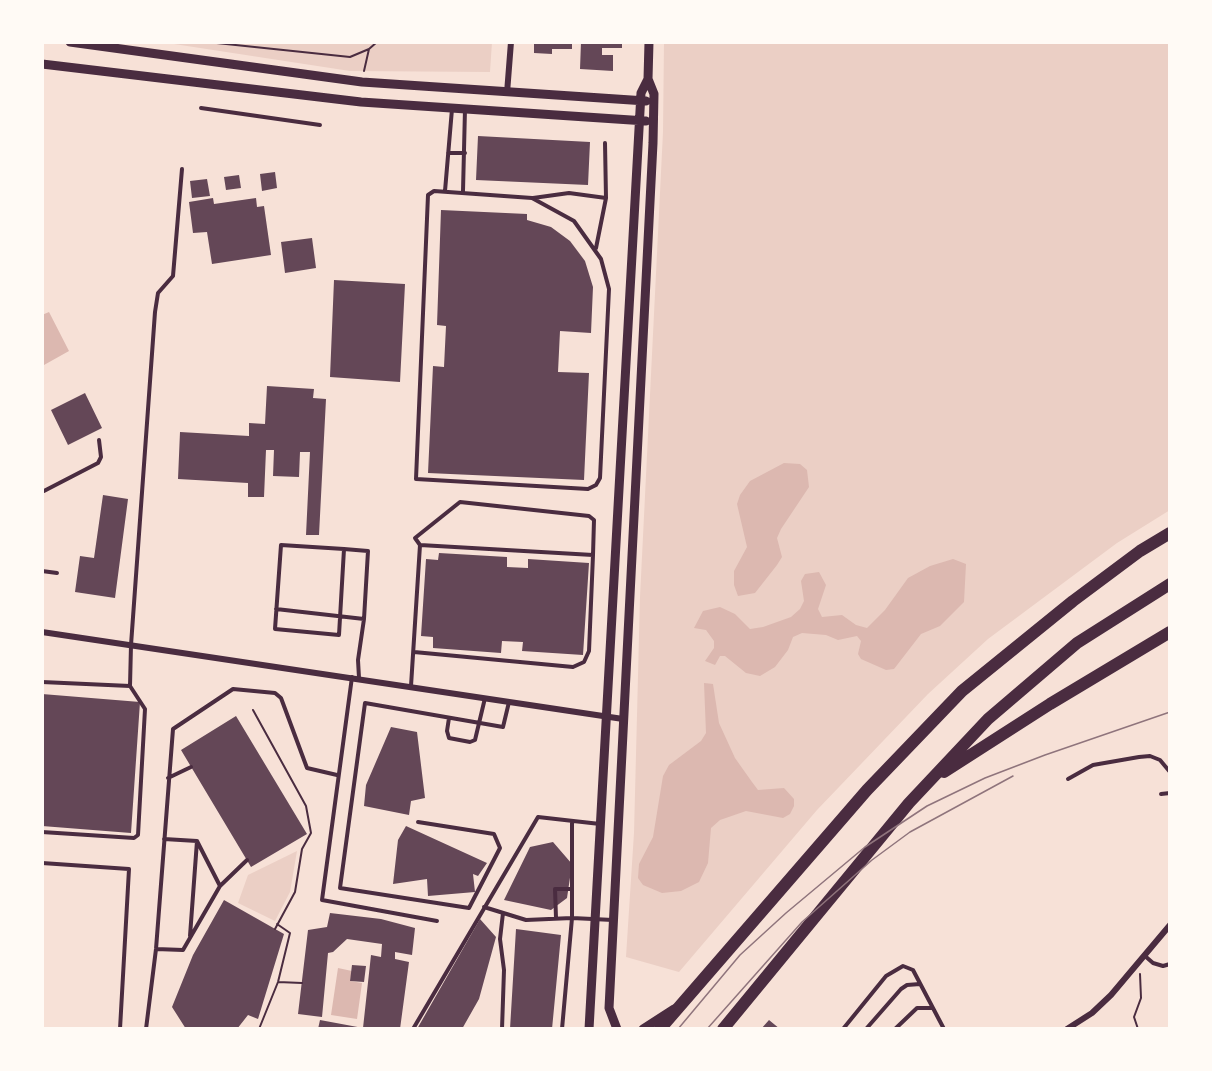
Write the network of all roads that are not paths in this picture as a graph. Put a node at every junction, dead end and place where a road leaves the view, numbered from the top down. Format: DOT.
graph roads {
  1 [pos="70,42"];
  2 [pos="511,42"];
  3 [pos="649,42"];
  4 [pos="42,64"];
  5 [pos="648,79"];
  6 [pos="458,90"];
  7 [pos="507,93"];
  8 [pos="641,101"];
  9 [pos="653,102"];
  10 [pos="201,108"];
  11 [pos="452,108"];
  12 [pos="465,108"];
  13 [pos="640,120"];
  14 [pos="653,121"];
  15 [pos="320,125"];
  16 [pos="605,143"];
  17 [pos="448,153"];
  18 [pos="465,153"];
  19 [pos="182,169"];
  20 [pos="444,191"];
  21 [pos="463,191"];
  22 [pos="532,198"];
  23 [pos="606,198"];
  24 [pos="596,249"];
  25 [pos="99,440"];
  26 [pos="42,492"];
  27 [pos="1170,533"];
  28 [pos="420,545"];
  29 [pos="344,549"];
  30 [pos="593,555"];
  31 [pos="42,571"];
  32 [pos="57,573"];
  33 [pos="1170,584"];
  34 [pos="276,609"];
  35 [pos="341,617"];
  36 [pos="364,619"];
  37 [pos="42,632"];
  38 [pos="1170,632"];
  39 [pos="131,645"];
  40 [pos="414,652"];
  41 [pos="356,677"];
  42 [pos="42,682"];
  43 [pos="130,686"];
  44 [pos="411,686"];
  45 [pos="485,698"];
  46 [pos="509,702"];
  47 [pos="606,717"];
  48 [pos="449,718"];
  49 [pos="623,719"];
  50 [pos="481,723"];
  51 [pos="191,767"];
  52 [pos="1170,772"];
  53 [pos="337,775"];
  54 [pos="168,778"];
  55 [pos="1068,779"];
  56 [pos="928,783"];
  57 [pos="1170,793"];
  58 [pos="1161,794"];
  59 [pos="417,822"];
  60 [pos="572,822"];
  61 [pos="601,824"];
  62 [pos="42,832"];
  63 [pos="164,839"];
  64 [pos="197,841"];
  65 [pos="247,860"];
  66 [pos="42,863"];
  67 [pos="220,886"];
  68 [pos="572,889"];
  69 [pos="484,908"];
  70 [pos="503,913"];
  71 [pos="556,918"];
  72 [pos="572,918"];
  73 [pos="595,919"];
  74 [pos="613,920"];
  75 [pos="438,921"];
  76 [pos="1170,925"];
  77 [pos="190,939"];
  78 [pos="156,949"];
  79 [pos="1144,957"];
  80 [pos="1170,964"];
  81 [pos="920,984"];
  82 [pos="681,1004"];
  83 [pos="933,1008"];
  84 [pos="120,1029"];
  85 [pos="146,1029"];
  86 [pos="412,1029"];
  87 [pos="502,1029"];
  88 [pos="562,1029"];
  89 [pos="589,1029"];
  90 [pos="617,1029"];
  91 [pos="643,1029"];
  92 [pos="660,1029"];
  93 [pos="723,1029"];
  94 [pos="843,1029"];
  95 [pos="866,1029"];
  96 [pos="895,1029"];
  97 [pos="944,1029"];
  98 [pos="1067,1029"];
  1 -- 6 [label="street"];
  2 -- 7 [label="street"];
  3 -- 5 [label="street"];
  4 -- 11 [label="street"];
  5 -- 8 [label="street"];
  5 -- 9 [label="street"];
  6 -- 7 [label="street"];
  6 -- 12 [label="street"];
  7 -- 8 [label="street"];
  8 -- 9 [label="street"];
  8 -- 13 [label="street"];
  9 -- 14 [label="street"];
  10 -- 15 [label="lane"];
  11 -- 12 [label="street"];
  11 -- 17 [label="lane"];
  12 -- 13 [label="street"];
  12 -- 18 [label="lane"];
  13 -- 14 [label="street"];
  13 -- 47 [label="street"];
  14 -- 49 [label="street"];
  16 -- 23 [label="lane"];
  17 -- 18 [label="lane"];
  17 -- 20 [label="lane"];
  18 -- 21 [label="lane"];
  19 -- 39 [label="lane"];
  20 -- 21 [label="lane"];
  20 -- 24 [label="lane"];
  21 -- 22 [label="lane"];
  22 -- 23 [label="lane"];
  22 -- 24 [label="lane"];
  23 -- 24 [label="lane"];
  25 -- 26 [label="lane"];
  27 -- 82 [label="main road"];
  28 -- 30 [label="lane"];
  28 -- 30 [label="lane"];
  28 -- 40 [label="lane"];
  29 -- 34 [label="lane"];
  29 -- 35 [label="lane"];
  29 -- 36 [label="lane"];
  30 -- 40 [label="lane"];
  31 -- 32 [label="lane"];
  33 -- 56 [label="main road"];
  34 -- 35 [label="lane"];
  34 -- 35 [label="lane"];
  35 -- 36 [label="lane"];
  36 -- 41 [label="lane"];
  37 -- 39 [label="street"];
  38 -- 56 [label="main road"];
  39 -- 41 [label="street"];
  39 -- 43 [label="lane"];
  40 -- 44 [label="lane"];
  41 -- 44 [label="street"];
  41 -- 53 [label="lane"];
  42 -- 43 [label="lane"];
  43 -- 62 [label="lane"];
  44 -- 45 [label="street"];
  45 -- 46 [label="street"];
  45 -- 50 [label="lane"];
  46 -- 47 [label="street"];
  46 -- 50 [label="lane"];
  47 -- 49 [label="street"];
  47 -- 61 [label="street"];
  48 -- 50 [label="lane"];
  48 -- 50 [label="lane"];
  48 -- 59 [label="lane"];
  49 -- 74 [label="street"];
  51 -- 54 [label="lane"];
  52 -- 55 [label="lane"];
  53 -- 54 [label="lane"];
  53 -- 75 [label="lane"];
  54 -- 63 [label="lane"];
  56 -- 93 [label="main road"];
  57 -- 58 [label="lane"];
  60 -- 61 [label="lane"];
  60 -- 68 [label="lane"];
  60 -- 69 [label="lane"];
  61 -- 73 [label="street"];
  63 -- 64 [label="lane"];
  63 -- 78 [label="lane"];
  64 -- 67 [label="lane"];
  64 -- 77 [label="lane"];
  65 -- 67 [label="lane"];
  66 -- 84 [label="lane"];
  67 -- 77 [label="lane"];
  68 -- 71 [label="lane"];
  68 -- 72 [label="lane"];
  69 -- 70 [label="lane"];
  69 -- 86 [label="lane"];
  70 -- 71 [label="lane"];
  70 -- 87 [label="lane"];
  71 -- 72 [label="lane"];
  72 -- 73 [label="lane"];
  72 -- 88 [label="lane"];
  73 -- 74 [label="lane"];
  73 -- 89 [label="street"];
  74 -- 90 [label="street"];
  76 -- 79 [label="street"];
  77 -- 78 [label="lane"];
  78 -- 85 [label="lane"];
  79 -- 80 [label="lane"];
  79 -- 98 [label="street"];
  81 -- 83 [label="lane"];
  81 -- 94 [label="lane"];
  81 -- 95 [label="lane"];
  82 -- 91 [label="street"];
  82 -- 92 [label="main road"];
  83 -- 96 [label="lane"];
  83 -- 97 [label="lane"];
}
